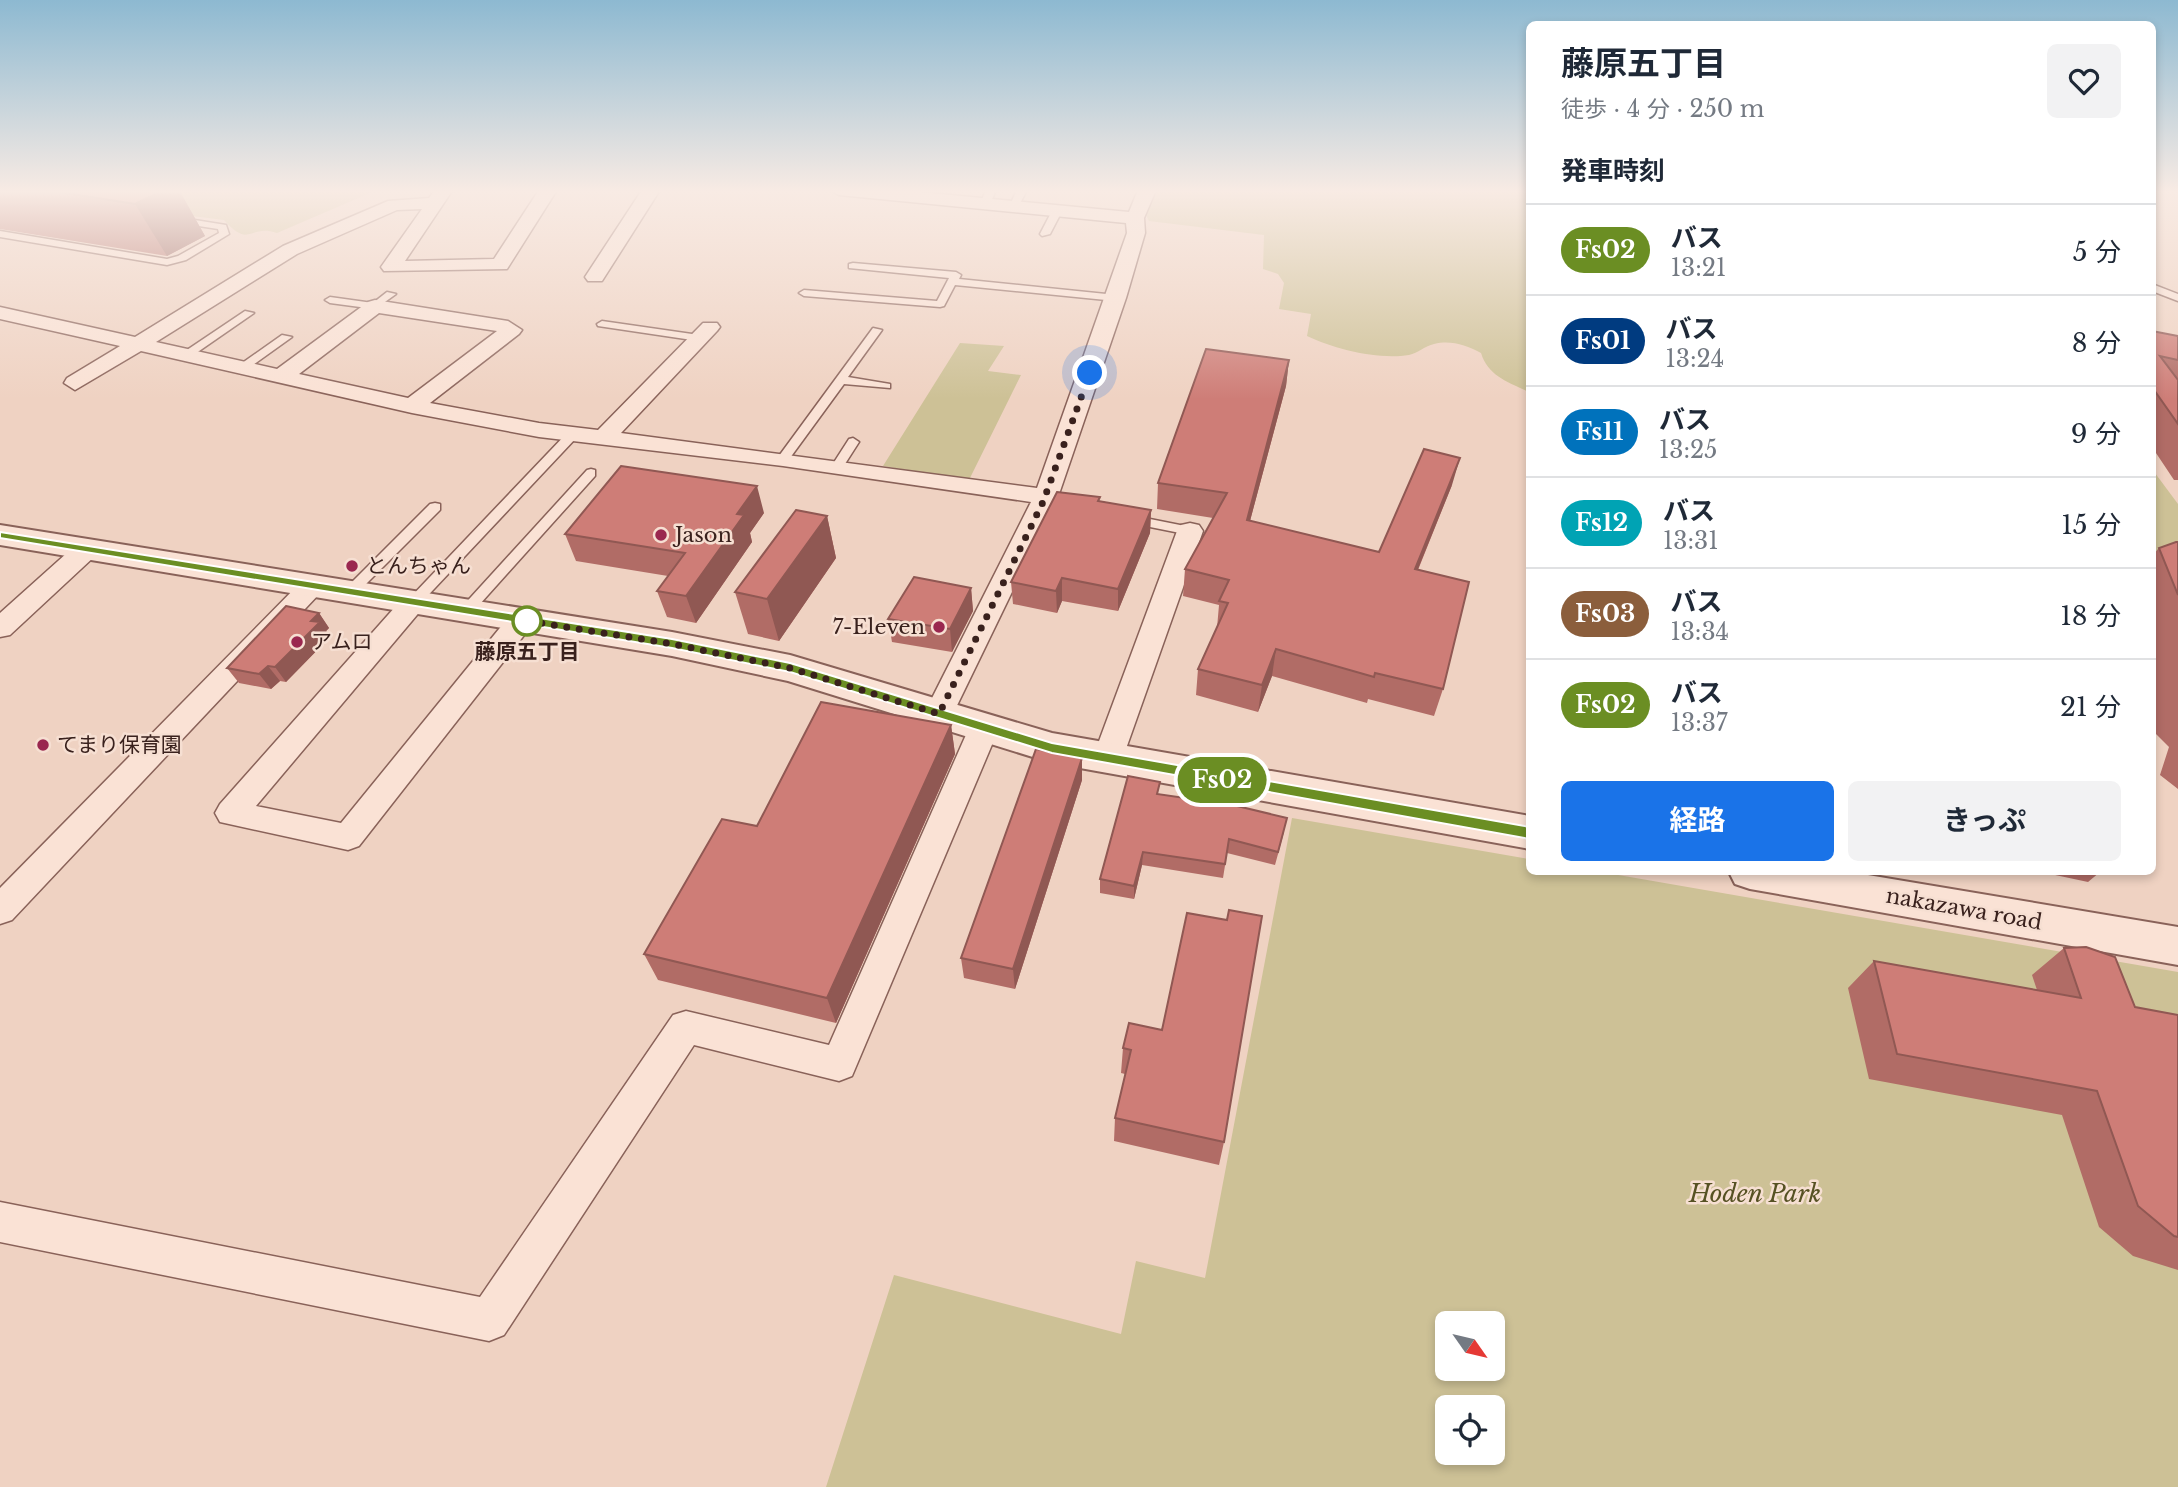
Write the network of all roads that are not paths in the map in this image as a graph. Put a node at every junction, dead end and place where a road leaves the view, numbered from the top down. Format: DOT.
graph roads {
  1 [pos="151,259"];
  2 [pos="177,259"];
  3 [pos="275,259"];
  4 [pos="396,259"];
  5 [pos="504,259"];
  6 [pos="606,259"];
  7 [pos="1128,259"];
  8 [pos="853,266"];
  9 [pos="595,277"];
  10 [pos="953,282"];
  11 [pos="2156,289"];
  12 [pos="804,293"];
  13 [pos="1116,298"];
  14 [pos="2178,298"];
  15 [pos="330,300"];
  16 [pos="383,300"];
  17 [pos="0,313"];
  18 [pos="249,313"];
  19 [pos="602,324"];
  20 [pos="877,330"];
  21 [pos="705,333"];
  22 [pos="286,337"];
  23 [pos="136,345"];
  24 [pos="185,356"];
  25 [pos="242,368"];
  26 [pos="282,376"];
  27 [pos="841,380"];
  28 [pos="75,383"];
  29 [pos="886,386"];
  30 [pos="412,406"];
  31 [pos="573,434"];
  32 [pos="603,438"];
  33 [pos="853,442"];
  34 [pos="783,460"];
  35 [pos="837,467"];
  36 [pos="591,473"];
  37 [pos="1048,501"];
  38 [pos="435,507"];
  39 [pos="1110,515"];
  40 [pos="1190,531"];
  41 [pos="3,539"];
  42 [pos="86,550"];
  43 [pos="312,586"];
  44 [pos="350,592"];
  45 [pos="413,603"];
  46 [pos="466,611"];
  47 [pos="522,620"];
  48 [pos="0,628"];
  49 [pos="939,714"];
  50 [pos="984,728"];
  51 [pos="1107,760"];
  52 [pos="1526,832"];
  53 [pos="1768,875"];
  54 [pos="0,910"];
  55 [pos="2178,946"];
  56 [pos="0,1222"];
  1 -- 2 [label="lane"];
  3 -- 23 [label="street"];
  4 -- 5 [label="street"];
  6 -- 9 [label="street"];
  7 -- 13 [label="street"];
  8 -- 10 [label="lane"];
  10 -- 12 [label="lane"];
  10 -- 13 [label="lane"];
  11 -- 14 [label="lane"];
  13 -- 37 [label="street"];
  15 -- 16 [label="lane"];
  16 -- 26 [label="street"];
  16 -- 30 [label="street"];
  17 -- 23 [label="street"];
  18 -- 24 [label="lane"];
  19 -- 21 [label="lane"];
  20 -- 27 [label="lane"];
  21 -- 32 [label="street"];
  22 -- 25 [label="lane"];
  23 -- 24 [label="street"];
  23 -- 28 [label="street"];
  24 -- 25 [label="street"];
  25 -- 26 [label="street"];
  26 -- 30 [label="street"];
  27 -- 29 [label="lane"];
  27 -- 34 [label="lane"];
  30 -- 31 [label="street"];
  31 -- 32 [label="street"];
  31 -- 45 [label="lane"];
  32 -- 34 [label="street"];
  33 -- 35 [label="lane"];
  34 -- 35 [label="street"];
  35 -- 37 [label="street"];
  36 -- 46 [label="lane"];
  37 -- 49 [label="street"];
  38 -- 44 [label="lane"];
  39 -- 40 [label="lane"];
  40 -- 51 [label="street"];
  41 -- 42 [label="street"];
  42 -- 43 [label="street"];
  42 -- 48 [label="street"];
  43 -- 44 [label="street"];
  43 -- 54 [label="street"];
  44 -- 45 [label="street"];
  45 -- 46 [label="street"];
  45 -- 47 [label="street"];
  46 -- 47 [label="street"];
  47 -- 49 [label="street"];
  49 -- 50 [label="street"];
  50 -- 51 [label="street"];
  50 -- 56 [label="street"];
  51 -- 52 [label="street"];
  53 -- 55 [label="street, nakazawa road"];
}
